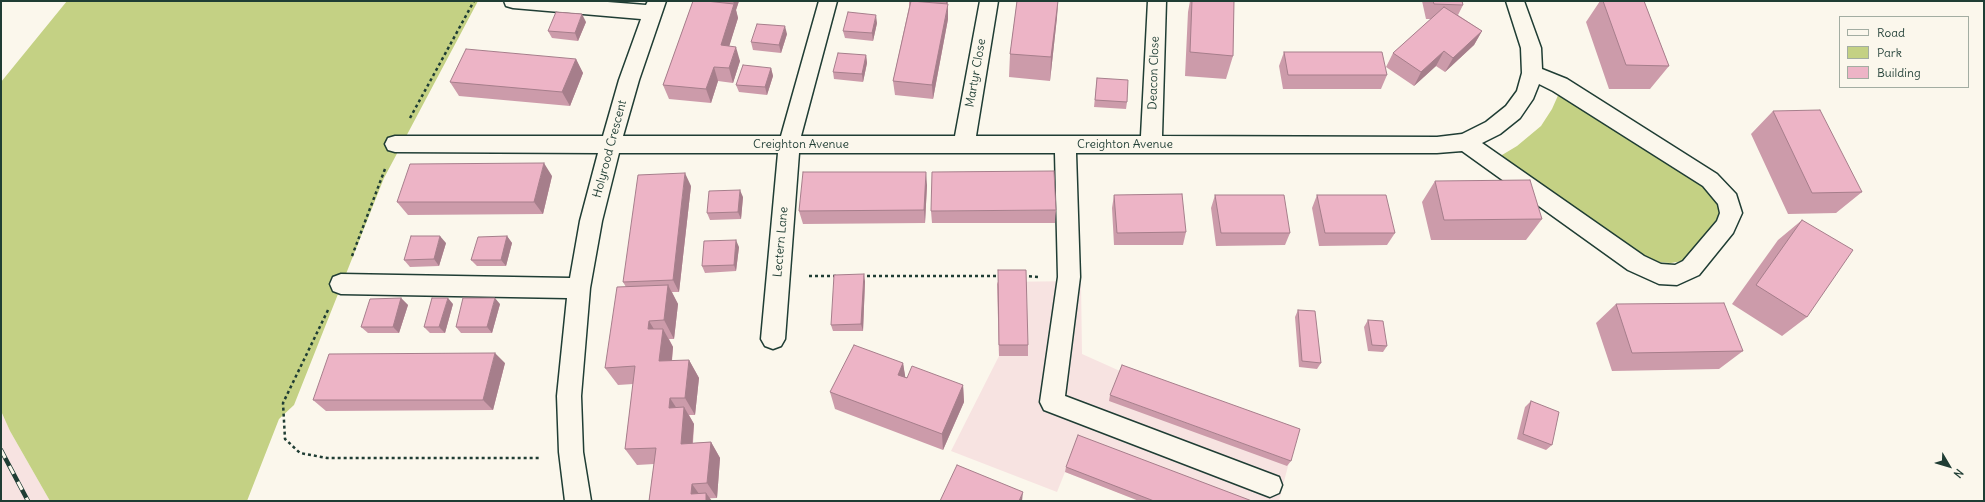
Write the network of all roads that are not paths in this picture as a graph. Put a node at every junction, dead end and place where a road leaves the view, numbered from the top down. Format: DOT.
graph roads {
  1 [pos="513,1"];
  2 [pos="828,1"];
  3 [pos="989,1"];
  4 [pos="1156,1"];
  5 [pos="1515,1"];
  6 [pos="655,7"];
  7 [pos="1532,73"];
  8 [pos="1465,142"];
  9 [pos="395,144"];
  10 [pos="789,144"];
  11 [pos="964,145"];
  12 [pos="1065,145"];
  13 [pos="1151,145"];
  14 [pos="610,146"];
  15 [pos="341,284"];
  16 [pos="579,288"];
  17 [pos="773,339"];
  18 [pos="1270,486"];
  19 [pos="578,501"];
  1 -- 6 [label="street, Holyrood Crescent"];
  2 -- 10 [label="street, Lectern Lane"];
  3 -- 11 [label="street, Martyr Close"];
  4 -- 13 [label="street, Deacon Close"];
  5 -- 7 [label="street, Creighton Avenue"];
  6 -- 14 [label="street, Holyrood Crescent"];
  7 -- 8 [label="street, Creighton Avenue"];
  7 -- 8 [label="street"];
  8 -- 13 [label="street, Creighton Avenue"];
  9 -- 14 [label="street, Creighton Avenue"];
  10 -- 11 [label="street, Creighton Avenue"];
  10 -- 14 [label="street, Creighton Avenue"];
  10 -- 17 [label="street, Lectern Lane"];
  11 -- 12 [label="street, Creighton Avenue"];
  12 -- 13 [label="street, Creighton Avenue"];
  12 -- 18 [label="street"];
  14 -- 16 [label="street, Holyrood Crescent"];
  15 -- 16 [label="street"];
  16 -- 19 [label="street, Holyrood Crescent"];
}
